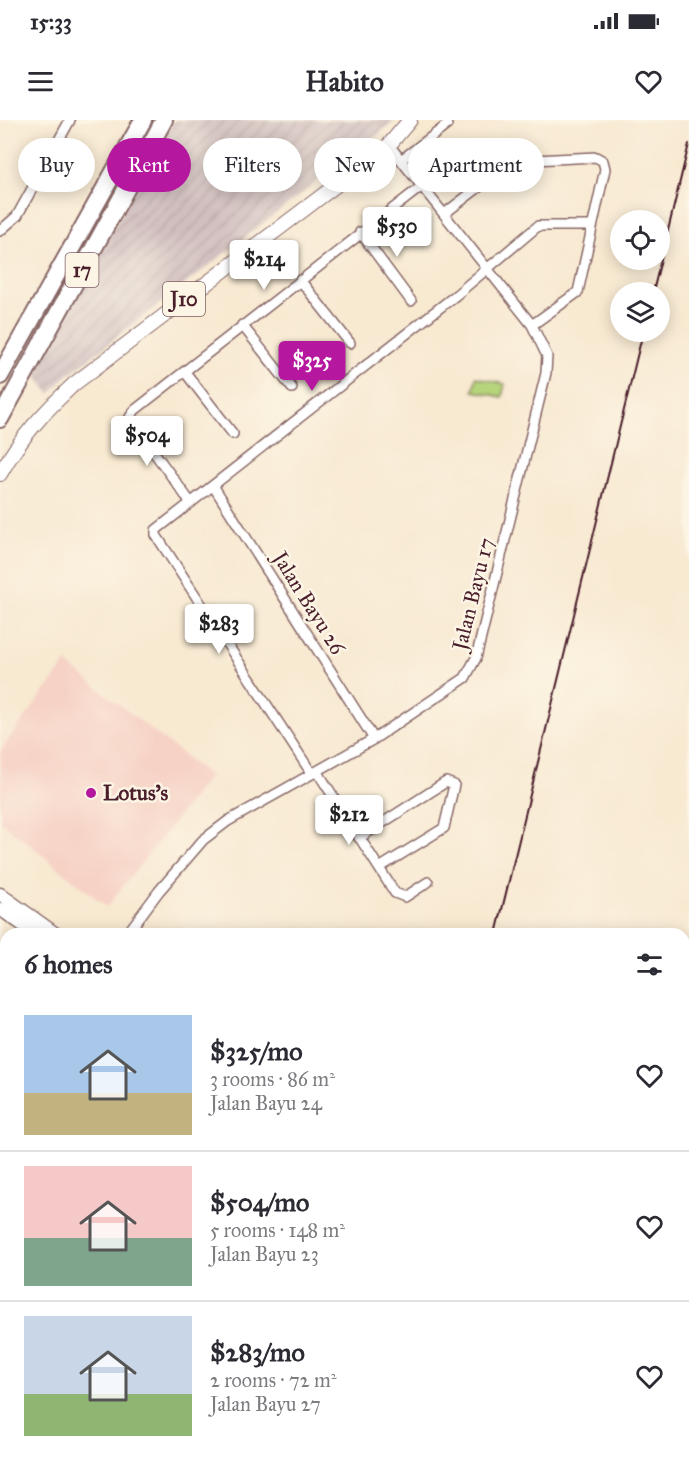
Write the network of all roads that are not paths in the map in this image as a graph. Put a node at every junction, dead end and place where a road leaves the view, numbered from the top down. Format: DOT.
graph roads {
  1 [pos="70,120"];
  2 [pos="143,120"];
  3 [pos="164,120"];
  4 [pos="410,120"];
  5 [pos="447,125"];
  6 [pos="396,138"];
  7 [pos="396,154"];
  8 [pos="401,160"];
  9 [pos="408,169"];
  10 [pos="327,192"];
  11 [pos="414,192"];
  12 [pos="427,192"];
  13 [pos="444,214"];
  14 [pos="592,226"];
  15 [pos="0,231"];
  16 [pos="360,232"];
  17 [pos="488,270"];
  18 [pos="300,280"];
  19 [pos="411,301"];
  20 [pos="242,325"];
  21 [pos="532,325"];
  22 [pos="350,343"];
  23 [pos="185,372"];
  24 [pos="0,376"];
  25 [pos="292,388"];
  26 [pos="0,419"];
  27 [pos="233,434"];
  28 [pos="0,474"];
  29 [pos="214,487"];
  30 [pos="190,503"];
  31 [pos="374,739"];
  32 [pos="315,773"];
  33 [pos="359,838"];
  34 [pos="379,868"];
  35 [pos="428,882"];
  36 [pos="0,894"];
  37 [pos="0,909"];
  38 [pos="27,928"];
  39 [pos="48,928"];
  40 [pos="131,928"];
  1 -- 15 [label="street"];
  2 -- 24 [label="highway, 17"];
  3 -- 26 [label="highway, 17"];
  4 -- 6 [label="main road, J10"];
  5 -- 8 [label="street"];
  7 -- 8 [label="street, Jalan Bayu 17"];
  8 -- 9 [label="street, Jalan Bayu 17"];
  10 -- 28 [label="main road, J10"];
  11 -- 16 [label="street"];
  12 -- 13 [label="street, Jalan Bayu 17"];
  13 -- 14 [label="street"];
  13 -- 17 [label="street, Jalan Bayu 17"];
  14 -- 17 [label="street"];
  14 -- 21 [label="street"];
  16 -- 18 [label="street"];
  16 -- 19 [label="street"];
  17 -- 21 [label="street, Jalan Bayu 17"];
  17 -- 29 [label="street"];
  18 -- 20 [label="street"];
  18 -- 22 [label="street"];
  20 -- 23 [label="street"];
  20 -- 25 [label="street"];
  21 -- 31 [label="street, Jalan Bayu 17"];
  23 -- 27 [label="street"];
  23 -- 30 [label="street"];
  29 -- 30 [label="street"];
  29 -- 31 [label="street, Jalan Bayu 26"];
  30 -- 32 [label="street"];
  31 -- 32 [label="street, Jalan Bayu 17"];
  32 -- 33 [label="street"];
  32 -- 40 [label="street, Jalan Bayu 17"];
  33 -- 34 [label="street"];
  33 -- 34 [label="street"];
  34 -- 35 [label="street"];
  36 -- 39 [label="main road"];
  37 -- 38 [label="main road"];
}
